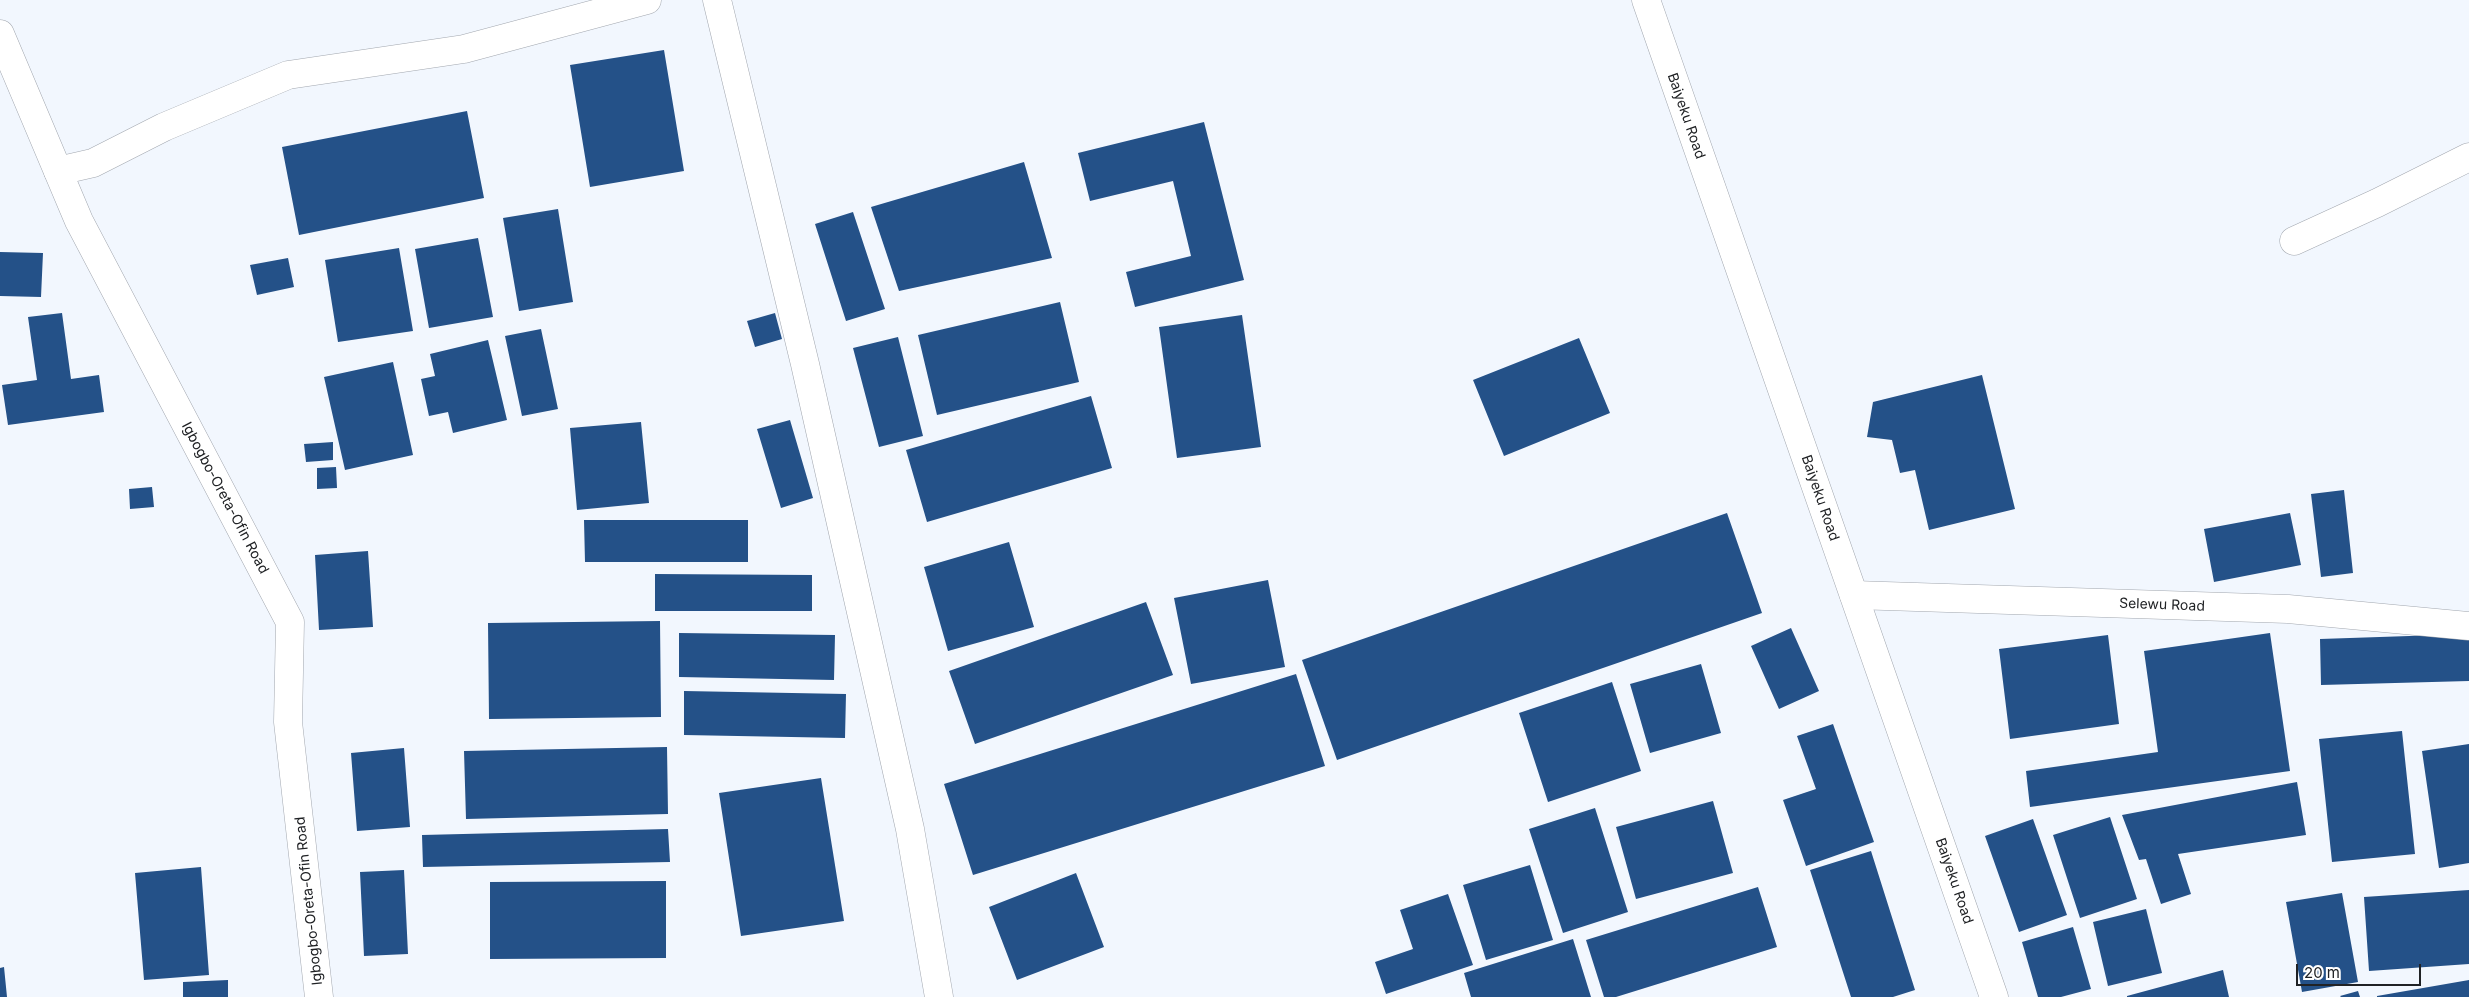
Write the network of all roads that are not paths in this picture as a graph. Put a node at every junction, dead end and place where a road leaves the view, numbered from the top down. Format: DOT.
graph roads {
  1 [pos="647,0"];
  2 [pos="717,0"];
  3 [pos="1646,0"];
  4 [pos="0,34"];
  5 [pos="2469,157"];
  6 [pos="58,171"];
  7 [pos="2294,241"];
  8 [pos="1854,596"];
  9 [pos="2469,626"];
  10 [pos="319,997"];
  11 [pos="939,997"];
  12 [pos="1994,997"];
  1 -- 6 [label="street"];
  2 -- 11 [label="street"];
  3 -- 8 [label="street, Baiyeku Road"];
  4 -- 6 [label="street, Igbogbo-Oreta-Ofin Road"];
  5 -- 7 [label="street"];
  6 -- 10 [label="street, Igbogbo-Oreta-Ofin Road"];
  8 -- 9 [label="street, Selewu Road"];
  8 -- 12 [label="street, Baiyeku Road"];
}
